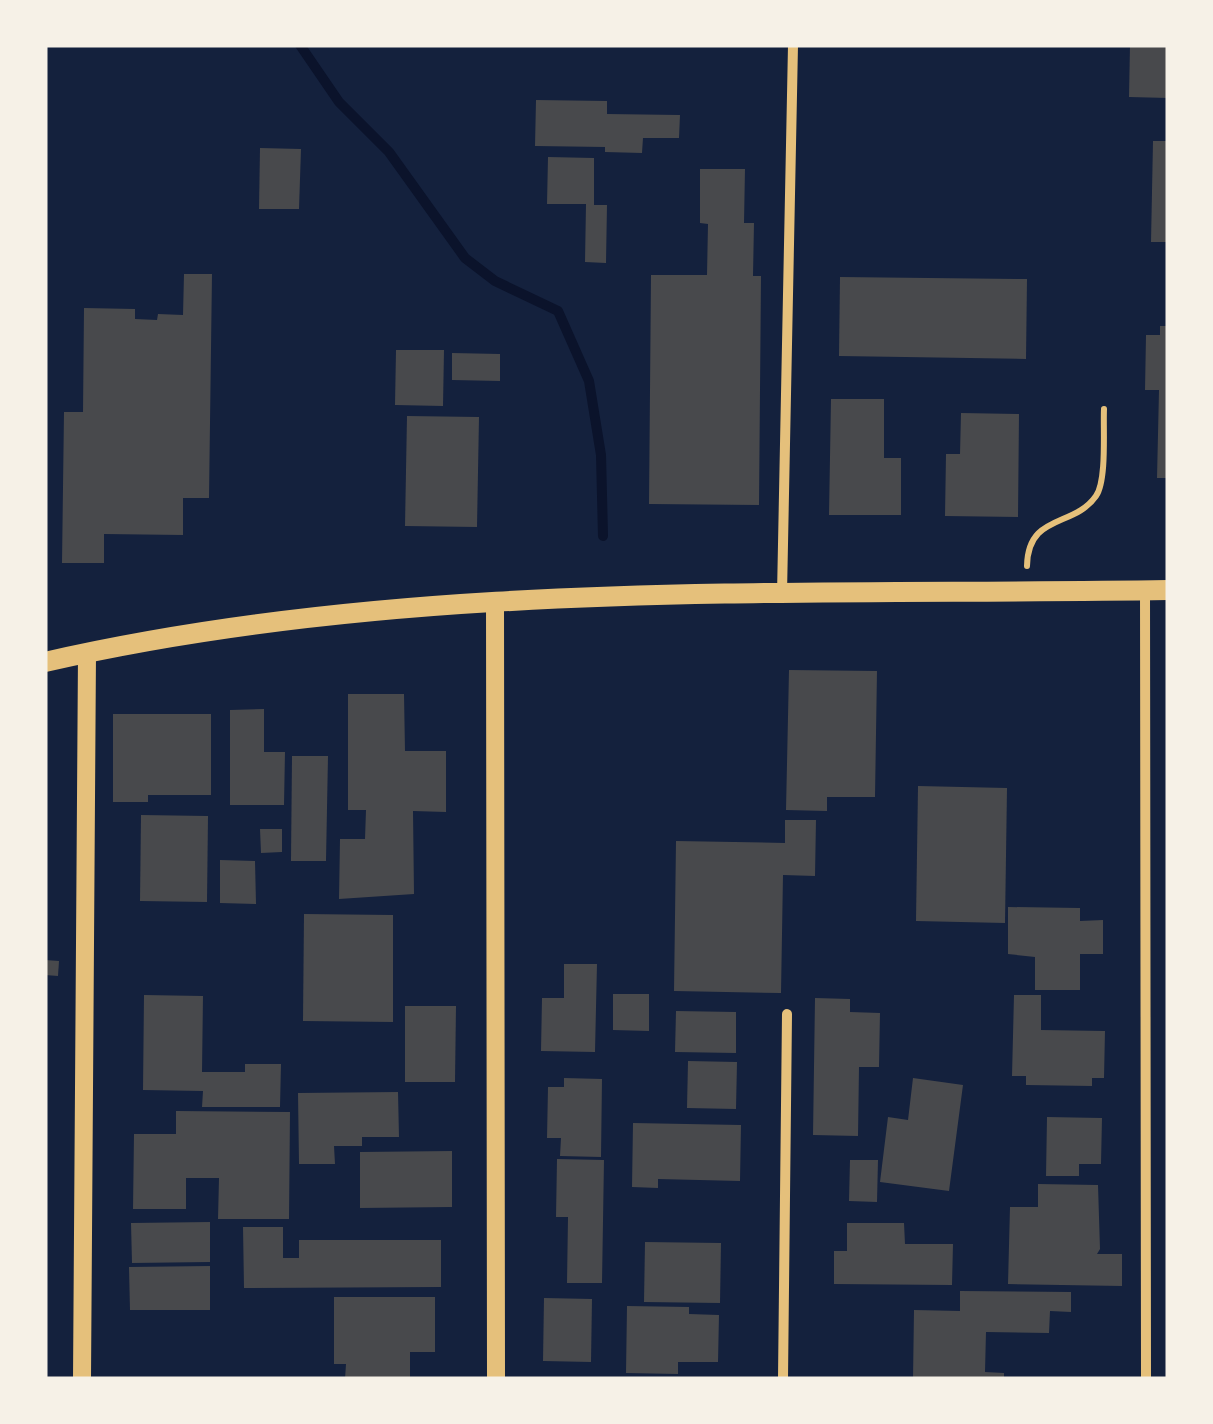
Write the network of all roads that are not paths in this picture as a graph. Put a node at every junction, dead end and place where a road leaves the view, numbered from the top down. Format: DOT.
graph roads {
  1 [pos="794,45"];
  2 [pos="1146,590"];
  3 [pos="1168,590"];
  4 [pos="782,595"];
  5 [pos="495,601"];
  6 [pos="87,653"];
  7 [pos="45,662"];
  8 [pos="787,1014"];
  9 [pos="82,1379"];
  10 [pos="496,1379"];
  11 [pos="783,1379"];
  12 [pos="1146,1379"];
  1 -- 4 [label="street"];
  2 -- 3 [label="main road"];
  2 -- 4 [label="main road"];
  2 -- 12 [label="street"];
  4 -- 5 [label="main road"];
  5 -- 6 [label="main road"];
  5 -- 10 [label="street"];
  6 -- 7 [label="main road"];
  6 -- 9 [label="street"];
  8 -- 11 [label="street"];
}
